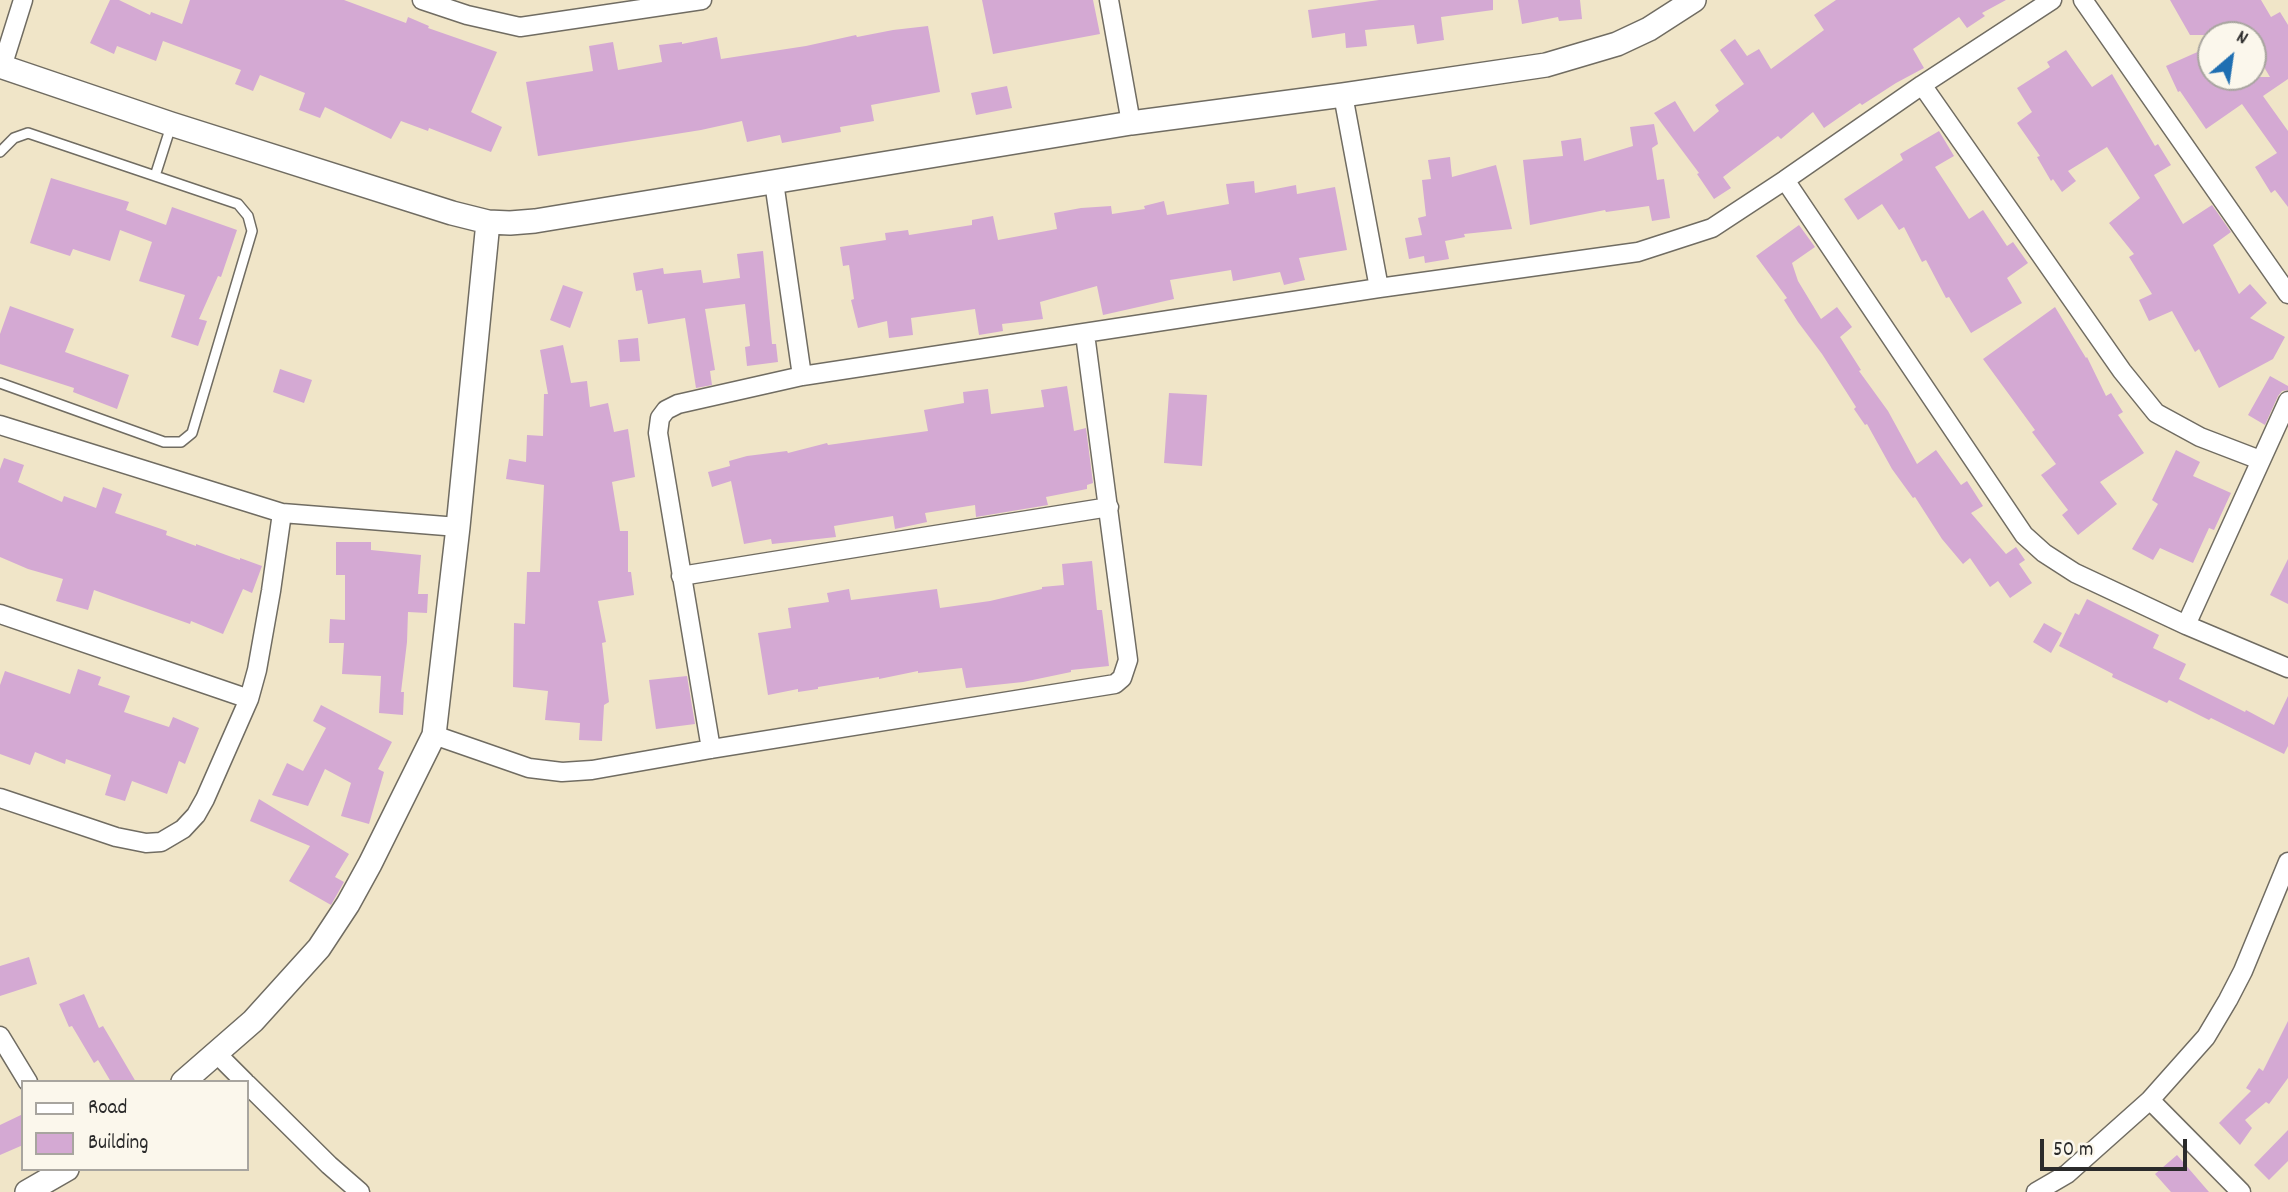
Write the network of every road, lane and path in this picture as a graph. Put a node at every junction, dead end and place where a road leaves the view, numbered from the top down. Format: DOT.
graph roads {
  1 [pos="23,0"];
  2 [pos="422,0"];
  3 [pos="702,0"];
  4 [pos="1109,0"];
  5 [pos="1694,0"];
  6 [pos="2052,0"];
  7 [pos="2083,0"];
  8 [pos="1,67"];
  9 [pos="1922,85"];
  10 [pos="1343,95"];
  11 [pos="1131,122"];
  12 [pos="171,124"];
  13 [pos="0,152"];
  14 [pos="155,176"];
  15 [pos="1785,180"];
  16 [pos="774,182"];
  17 [pos="488,222"];
  18 [pos="1379,288"];
  19 [pos="2288,294"];
  20 [pos="1085,334"];
  21 [pos="802,376"];
  22 [pos="0,383"];
  23 [pos="2288,401"];
  24 [pos="0,425"];
  25 [pos="2260,460"];
  26 [pos="1109,507"];
  27 [pos="282,513"];
  28 [pos="458,527"];
  29 [pos="681,576"];
  30 [pos="0,614"];
  31 [pos="2186,625"];
  32 [pos="2288,668"];
  33 [pos="249,699"];
  34 [pos="434,735"];
  35 [pos="711,749"];
  36 [pos="0,798"];
  37 [pos="2288,862"];
  38 [pos="0,1036"];
  39 [pos="215,1052"];
  40 [pos="27,1080"];
  41 [pos="185,1080"];
  42 [pos="243,1080"];
  43 [pos="248,1085"];
  44 [pos="2150,1100"];
  45 [pos="64,1171"];
  46 [pos="27,1192"];
  47 [pos="360,1192"];
  48 [pos="2036,1192"];
  49 [pos="2241,1192"];
  1 -- 8 [label="street"];
  2 -- 3 [label="street"];
  4 -- 11 [label="street"];
  5 -- 10 [label="street"];
  6 -- 9 [label="street"];
  7 -- 19 [label="street"];
  8 -- 12 [label="street"];
  9 -- 15 [label="street"];
  9 -- 25 [label="street"];
  10 -- 11 [label="street"];
  10 -- 18 [label="street"];
  11 -- 16 [label="street"];
  12 -- 14 [label="lane"];
  12 -- 17 [label="street"];
  13 -- 14 [label="lane"];
  14 -- 22 [label="lane"];
  15 -- 18 [label="street"];
  15 -- 31 [label="street"];
  16 -- 17 [label="street"];
  16 -- 21 [label="street"];
  17 -- 28 [label="street"];
  18 -- 20 [label="street"];
  20 -- 21 [label="street"];
  20 -- 26 [label="street"];
  21 -- 29 [label="street"];
  23 -- 25 [label="street"];
  24 -- 27 [label="street"];
  25 -- 31 [label="street"];
  26 -- 29 [label="street"];
  26 -- 35 [label="street"];
  27 -- 28 [label="street"];
  27 -- 33 [label="street"];
  28 -- 34 [label="street"];
  29 -- 35 [label="street"];
  30 -- 33 [label="street"];
  31 -- 32 [label="street"];
  33 -- 36 [label="street"];
  34 -- 35 [label="street"];
  34 -- 39 [label="street"];
  37 -- 44 [label="street"];
  38 -- 40 [label="street"];
  39 -- 41 [label="street"];
  39 -- 42 [label="street"];
  43 -- 47 [label="street"];
  44 -- 48 [label="street"];
  44 -- 49 [label="street"];
  45 -- 46 [label="street"];
}
